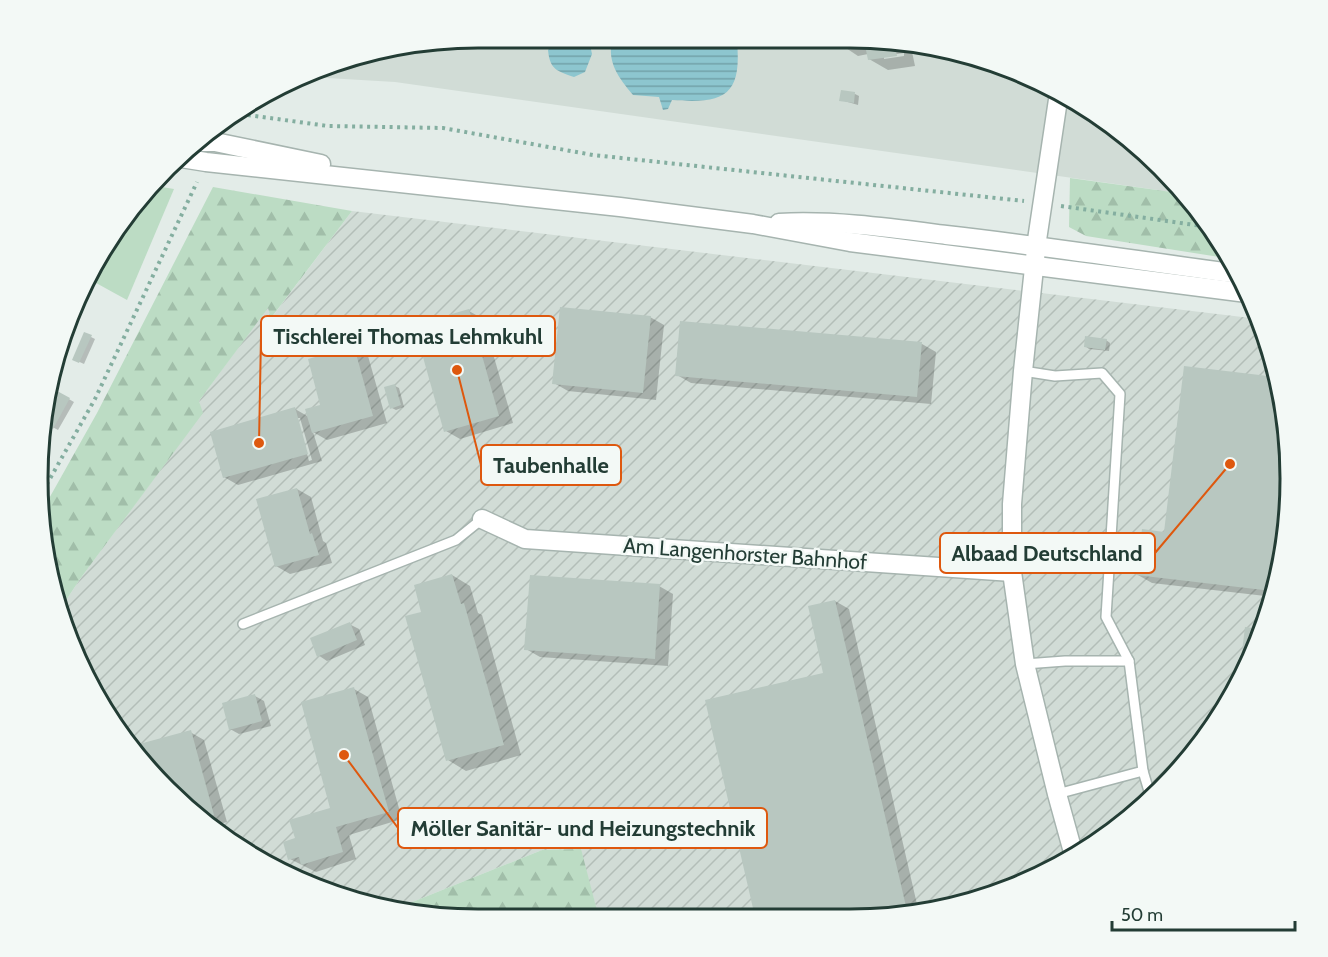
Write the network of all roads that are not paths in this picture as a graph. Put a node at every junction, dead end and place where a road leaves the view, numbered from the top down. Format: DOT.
graph roads {
  1 [pos="1058,102"];
  2 [pos="210,142"];
  3 [pos="190,159"];
  4 [pos="428,185"];
  5 [pos="753,224"];
  6 [pos="1037,246"];
  7 [pos="1034,266"];
  8 [pos="1227,272"];
  9 [pos="1238,292"];
  10 [pos="1023,371"];
  11 [pos="482,519"];
  12 [pos="1012,572"];
  13 [pos="243,624"];
  14 [pos="1129,661"];
  15 [pos="1026,664"];
  16 [pos="1143,771"];
  17 [pos="1148,788"];
  18 [pos="1057,794"];
  19 [pos="1072,847"];
  1 -- 6 [label="street"];
  2 -- 4 [label="street"];
  3 -- 4 [label="street"];
  4 -- 5 [label="street"];
  5 -- 6 [label="street"];
  5 -- 7 [label="street"];
  6 -- 7 [label="street"];
  6 -- 8 [label="street"];
  7 -- 9 [label="street"];
  7 -- 10 [label="street"];
  10 -- 12 [label="street"];
  10 -- 14 [label="lane"];
  11 -- 12 [label="street, Am Langenhorster Bahnhof"];
  11 -- 13 [label="lane"];
  12 -- 15 [label="street"];
  14 -- 15 [label="lane"];
  14 -- 16 [label="lane"];
  15 -- 18 [label="street"];
  16 -- 17 [label="lane"];
  16 -- 18 [label="lane"];
  18 -- 19 [label="street"];
}
